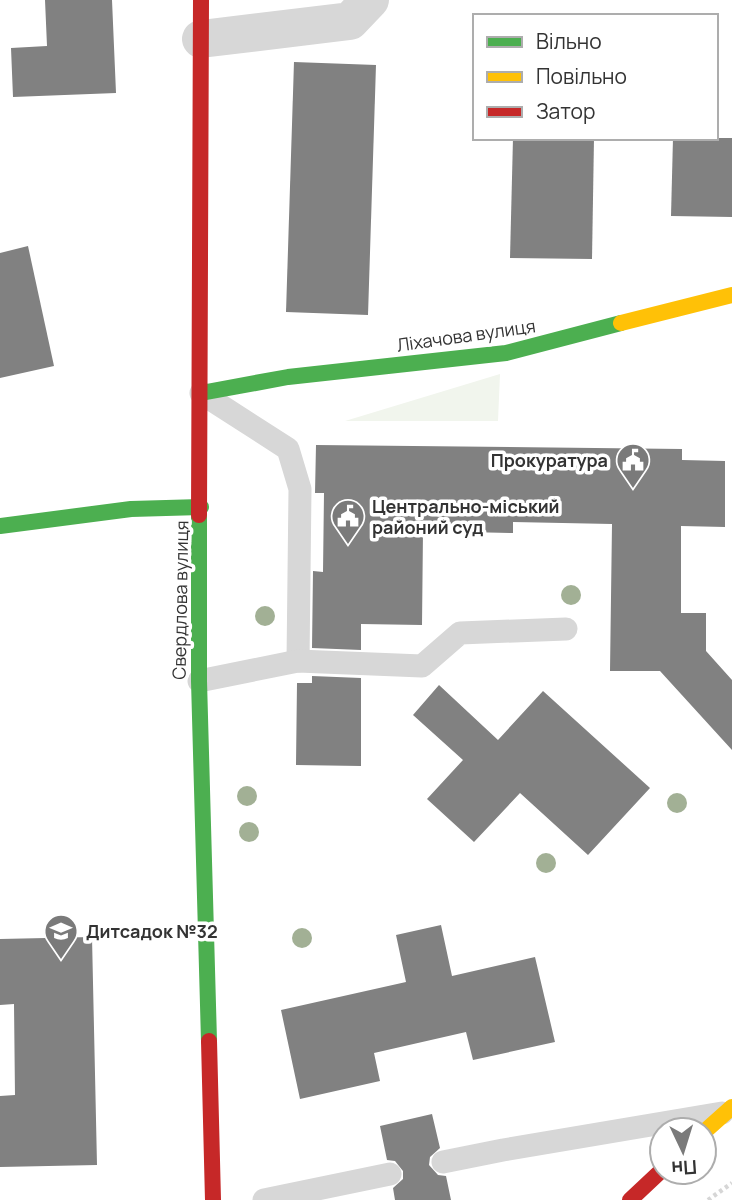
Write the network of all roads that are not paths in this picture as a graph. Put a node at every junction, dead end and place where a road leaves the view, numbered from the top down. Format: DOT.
graph roads {
  1 [pos="201,0"];
  2 [pos="370,0"];
  3 [pos="201,39"];
  4 [pos="732,295"];
  5 [pos="201,393"];
  6 [pos="201,507"];
  7 [pos="0,526"];
  8 [pos="566,629"];
  9 [pos="298,661"];
  10 [pos="199,681"];
  11 [pos="729,1110"];
  12 [pos="443,1162"];
  13 [pos="390,1174"];
  14 [pos="213,1200"];
  15 [pos="264,1200"];
  1 -- 3 [label="street, Свердлова вулиця"];
  2 -- 3 [label="street"];
  3 -- 5 [label="street, Свердлова вулиця"];
  4 -- 5 [label="street, Ліхачова вулиця"];
  5 -- 6 [label="street, Свердлова вулиця"];
  5 -- 9 [label="lane"];
  6 -- 7 [label="street"];
  6 -- 10 [label="street, Свердлова вулиця"];
  8 -- 9 [label="lane"];
  9 -- 10 [label="lane"];
  10 -- 14 [label="street, Свердлова вулиця"];
  11 -- 12 [label="lane"];
  13 -- 15 [label="lane"];
}
